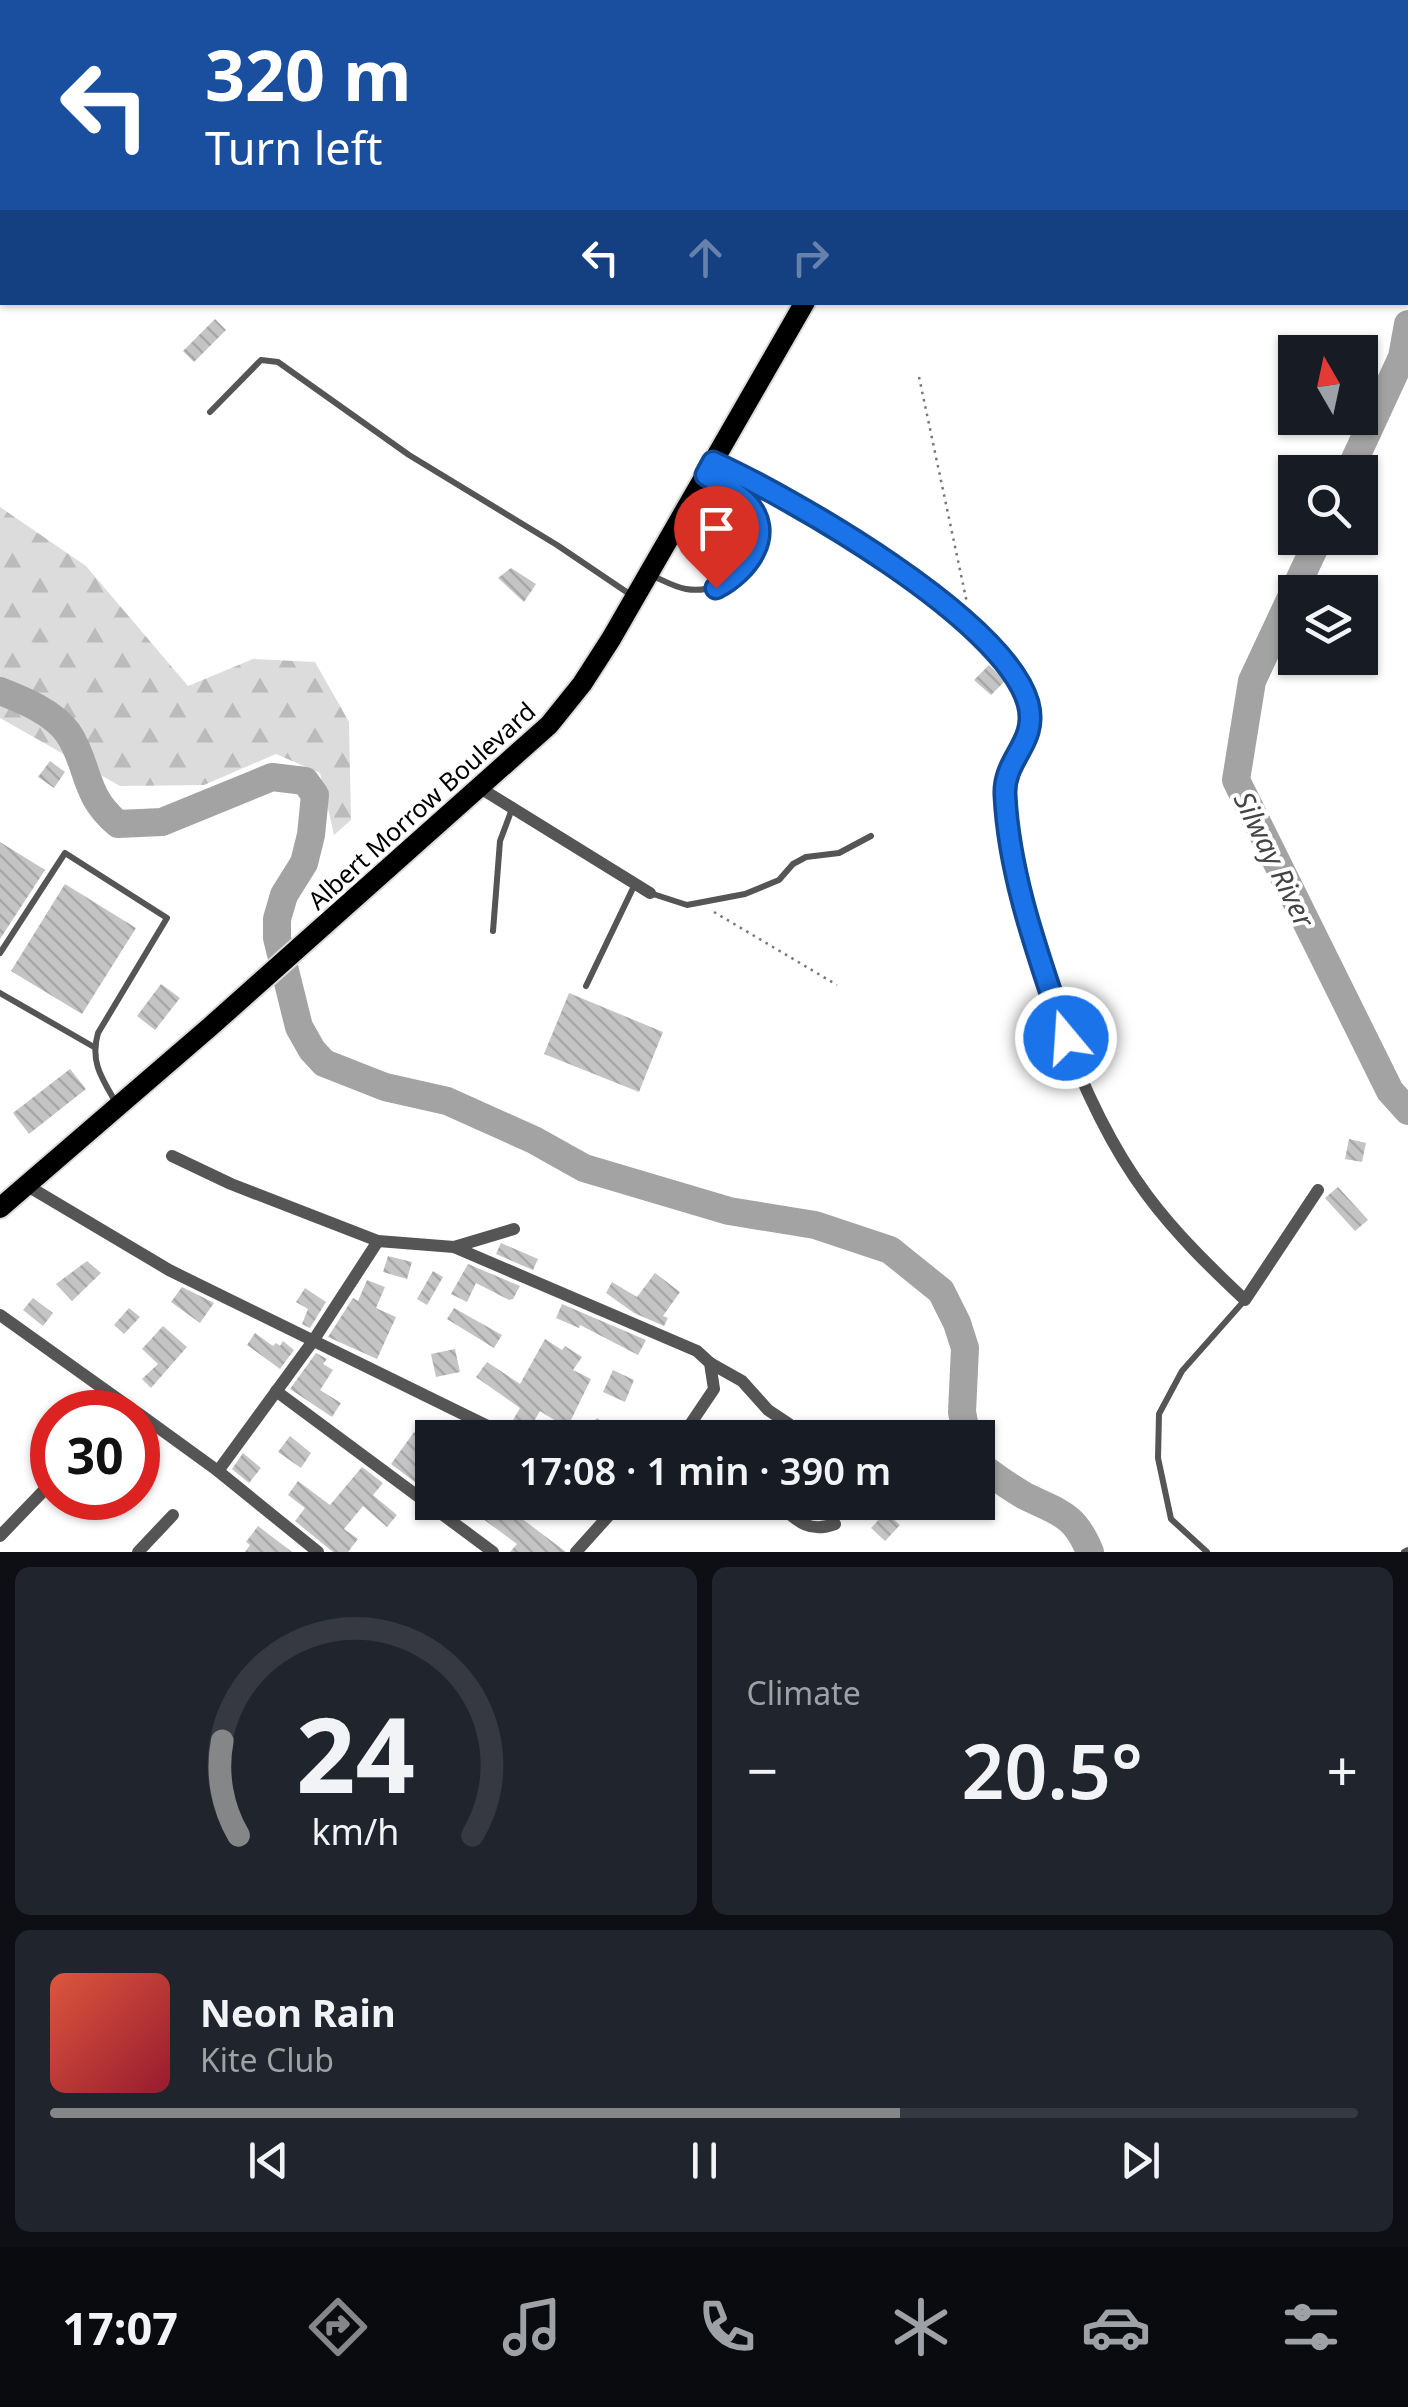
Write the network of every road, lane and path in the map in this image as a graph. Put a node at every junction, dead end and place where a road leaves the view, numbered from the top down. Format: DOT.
graph roads {
  1 [pos="804,305"];
  2 [pos="919,376"];
  3 [pos="210,412"];
  4 [pos="709,468"];
  5 [pos="648,574"];
  6 [pos="635,597"];
  7 [pos="971,624"];
  8 [pos="480,788"];
  9 [pos="512,808"];
  10 [pos="872,836"];
  11 [pos="635,884"];
  12 [pos="650,893"];
  13 [pos="700,904"];
  14 [pos="493,931"];
  15 [pos="0,953"];
  16 [pos="837,984"];
  17 [pos="586,986"];
  18 [pos="0,993"];
  19 [pos="94,1048"];
  20 [pos="117,1106"];
  21 [pos="172,1156"];
  22 [pos="26,1185"];
  23 [pos="1318,1190"];
  24 [pos="0,1208"];
  25 [pos="514,1229"];
  26 [pos="378,1241"];
  27 [pos="454,1247"];
  28 [pos="1244,1300"];
  29 [pos="0,1314"];
  30 [pos="312,1341"];
  31 [pos="710,1363"];
  32 [pos="105,1390"];
  33 [pos="276,1392"];
  34 [pos="475,1420"];
  35 [pos="698,1420"];
  36 [pos="784,1420"];
  37 [pos="160,1429"];
  38 [pos="218,1471"];
  39 [pos="30,1505"];
  40 [pos="174,1515"];
  41 [pos="605,1520"];
  42 [pos="796,1520"];
  43 [pos="835,1524"];
  44 [pos="0,1536"];
  45 [pos="138,1552"];
  46 [pos="318,1552"];
  47 [pos="493,1552"];
  48 [pos="576,1552"];
  49 [pos="1208,1552"];
  1 -- 4 [label="highway, Albert Morrow Boulevard"];
  2 -- 7 [label="path"];
  3 -- 6 [label="lane"];
  4 -- 5 [label="highway, Albert Morrow Boulevard"];
  4 -- 5 [label="lane"];
  4 -- 7 [label="street"];
  5 -- 6 [label="highway, Albert Morrow Boulevard"];
  6 -- 8 [label="highway, Albert Morrow Boulevard"];
  7 -- 28 [label="street"];
  8 -- 9 [label="street"];
  8 -- 20 [label="highway, Albert Morrow Boulevard"];
  9 -- 11 [label="street"];
  9 -- 14 [label="lane"];
  10 -- 13 [label="lane"];
  11 -- 12 [label="street"];
  11 -- 17 [label="lane"];
  12 -- 13 [label="lane"];
  13 -- 16 [label="path"];
  15 -- 19 [label="lane"];
  18 -- 19 [label="lane"];
  19 -- 20 [label="lane"];
  20 -- 22 [label="highway, Albert Morrow Boulevard"];
  21 -- 26 [label="street"];
  22 -- 24 [label="highway, Albert Morrow Boulevard"];
  22 -- 30 [label="street"];
  23 -- 28 [label="street"];
  25 -- 27 [label="street"];
  26 -- 27 [label="street"];
  26 -- 30 [label="street"];
  27 -- 31 [label="street"];
  28 -- 49 [label="lane"];
  29 -- 32 [label="street"];
  30 -- 33 [label="street"];
  30 -- 34 [label="street"];
  31 -- 35 [label="street"];
  31 -- 36 [label="street"];
  33 -- 38 [label="street"];
  33 -- 47 [label="street"];
  37 -- 38 [label="street"];
  38 -- 46 [label="street"];
  39 -- 44 [label="street"];
  40 -- 45 [label="street"];
  41 -- 48 [label="street"];
  42 -- 43 [label="street"];
}
